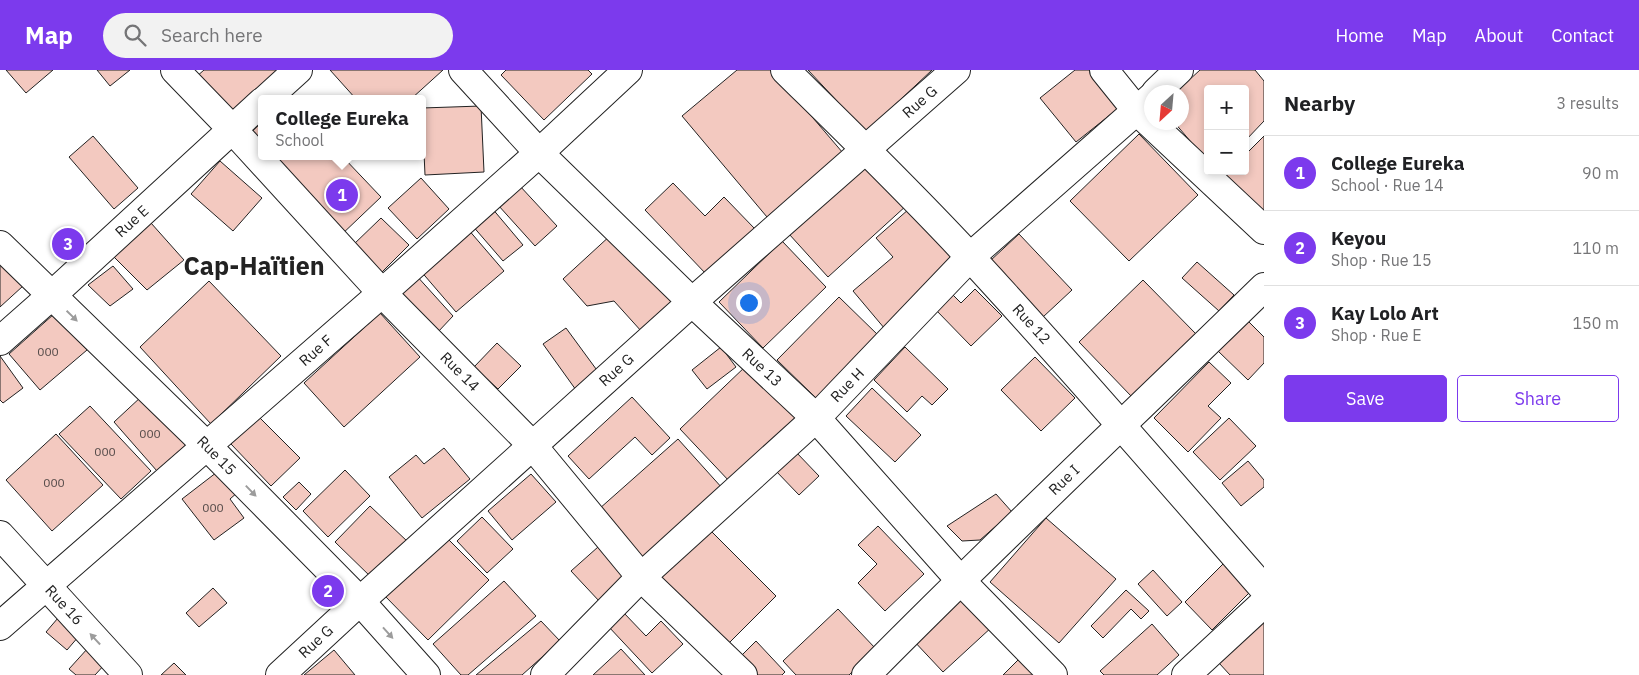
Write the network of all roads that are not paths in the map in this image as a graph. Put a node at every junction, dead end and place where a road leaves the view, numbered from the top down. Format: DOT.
graph roads {
  1 [pos="174,70"];
  2 [pos="298,70"];
  3 [pos="463,70"];
  4 [pos="628,70"];
  5 [pos="785,70"];
  6 [pos="956,70"];
  7 [pos="1104,70"];
  8 [pos="1179,70"];
  9 [pos="1163,85"];
  10 [pos="270,95"];
  11 [pos="1144,104"];
  12 [pos="258,106"];
  13 [pos="232,129"];
  14 [pos="1169,130"];
  15 [pos="866,150"];
  16 [pos="539,153"];
  17 [pos="258,157"];
  18 [pos="260,160"];
  19 [pos="1264,230"];
  20 [pos="0,245"];
  21 [pos="970,257"];
  22 [pos="1264,287"];
  23 [pos="382,293"];
  24 [pos="51,296"];
  25 [pos="692,302"];
  26 [pos="0,341"];
  27 [pos="816,418"];
  28 [pos="1122,426"];
  29 [pos="207,446"];
  30 [pos="532,446"];
  31 [pos="0,535"];
  32 [pos="641,577"];
  33 [pos="960,580"];
  34 [pos="46,586"];
  35 [pos="1264,589"];
  36 [pos="360,601"];
  37 [pos="1264,602"];
  38 [pos="0,626"];
  39 [pos="128,675"];
  40 [pos="280,675"];
  41 [pos="426,675"];
  42 [pos="545,675"];
  43 [pos="743,675"];
  44 [pos="866,675"];
  45 [pos="1052,675"];
  46 [pos="1186,675"];
  1 -- 13 [label="street, Rue 14"];
  2 -- 10 [label="street"];
  3 -- 16 [label="street, Rue 13"];
  4 -- 16 [label="street, Rue F"];
  5 -- 15 [label="street, Rue 12"];
  6 -- 15 [label="street, Rue G"];
  7 -- 11 [label="street"];
  8 -- 9 [label="street"];
  11 -- 21 [label="street, Rue H"];
  12 -- 13 [label="street, Rue E"];
  13 -- 17 [label="street, Rue 14"];
  13 -- 24 [label="street, Rue E"];
  14 -- 19 [label="street"];
  15 -- 21 [label="street, Rue 12"];
  15 -- 25 [label="street, Rue G"];
  16 -- 23 [label="street, Rue F"];
  16 -- 25 [label="street, Rue 13"];
  18 -- 23 [label="street, Rue 14"];
  20 -- 24 [label="street, Rue 15"];
  21 -- 27 [label="street, Rue H"];
  21 -- 28 [label="street, Rue 12"];
  22 -- 28 [label="street, Rue I"];
  23 -- 29 [label="street, Rue F"];
  23 -- 30 [label="street, Rue 14"];
  24 -- 26 [label="street, Rue E"];
  24 -- 29 [label="street, Rue 15, one-way"];
  25 -- 27 [label="street, Rue 13"];
  25 -- 30 [label="street, Rue G"];
  27 -- 32 [label="street, Rue H"];
  27 -- 33 [label="street, Rue 13"];
  28 -- 33 [label="street, Rue I"];
  28 -- 35 [label="street, Rue 12"];
  29 -- 34 [label="street, Rue F"];
  29 -- 36 [label="street, Rue 15, one-way"];
  30 -- 32 [label="street, Rue 14"];
  30 -- 36 [label="street, Rue G"];
  31 -- 34 [label="street, Rue 16"];
  32 -- 42 [label="street, Rue H"];
  32 -- 43 [label="street, Rue 14"];
  33 -- 44 [label="street, Rue I"];
  33 -- 45 [label="street, Rue 13"];
  34 -- 38 [label="street, Rue F"];
  39 -- 34 [label="street, Rue 16, one-way"];
  36 -- 40 [label="street, Rue G"];
  36 -- 41 [label="street, Rue 15, one-way"];
  37 -- 46 [label="street"];
}
